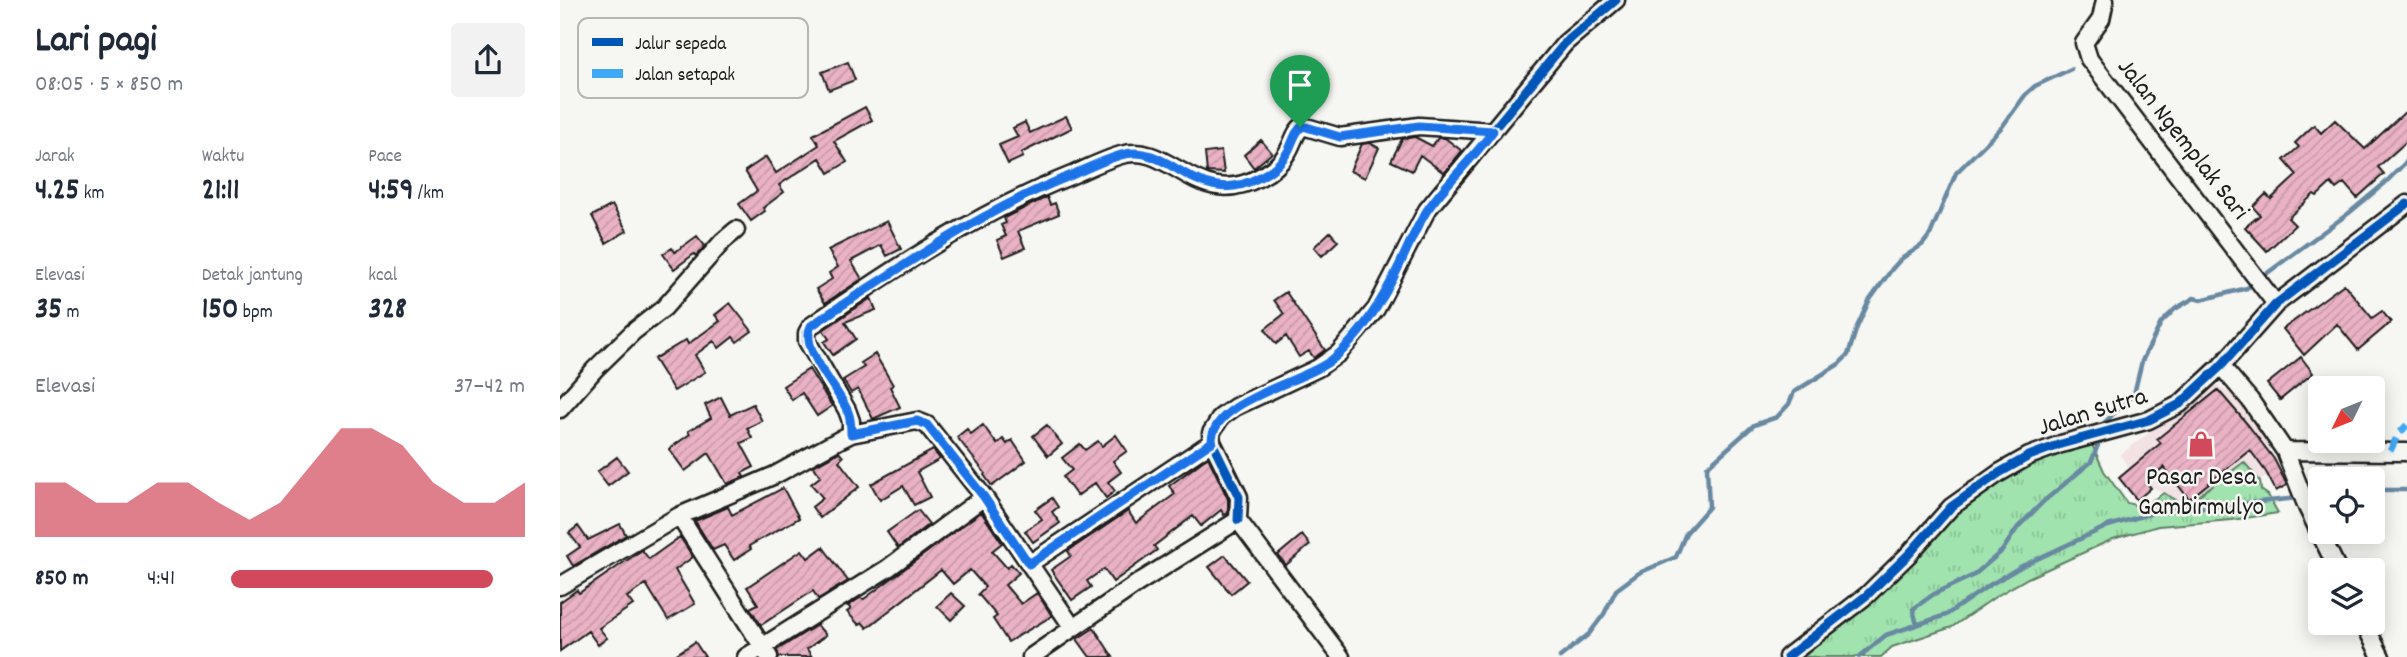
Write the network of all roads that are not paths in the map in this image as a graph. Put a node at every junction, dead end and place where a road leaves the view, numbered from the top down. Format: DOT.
graph roads {
  1 [pos="1616,0"];
  2 [pos="2105,0"];
  3 [pos="1493,131"];
  4 [pos="2407,204"];
  5 [pos="736,230"];
  6 [pos="2271,298"];
  7 [pos="2221,366"];
  8 [pos="560,410"];
  9 [pos="851,434"];
  10 [pos="1212,442"];
  11 [pos="2285,451"];
  12 [pos="2407,452"];
  13 [pos="984,497"];
  14 [pos="679,516"];
  15 [pos="1238,520"];
  16 [pos="2332,558"];
  17 [pos="1029,564"];
  18 [pos="560,586"];
  19 [pos="1073,628"];
  20 [pos="2370,635"];
  21 [pos="766,652"];
  22 [pos="746,657"];
  23 [pos="1031,657"];
  24 [pos="1341,657"];
  25 [pos="1787,657"];
  26 [pos="2381,657"];
  1 -- 3 [label="street"];
  2 -- 6 [label="street, Jalan Ngemplak Sari"];
  3 -- 9 [label="street"];
  3 -- 10 [label="street"];
  4 -- 6 [label="street, Jalan Sutra"];
  5 -- 8 [label="street"];
  6 -- 7 [label="street, Jalan Sutra"];
  7 -- 11 [label="street"];
  7 -- 25 [label="street, Jalan Sutra"];
  9 -- 13 [label="street"];
  9 -- 14 [label="street"];
  10 -- 15 [label="street"];
  10 -- 17 [label="street"];
  11 -- 12 [label="street"];
  11 -- 16 [label="street"];
  13 -- 17 [label="street"];
  13 -- 21 [label="street"];
  14 -- 18 [label="street"];
  14 -- 21 [label="street"];
  15 -- 19 [label="street"];
  15 -- 24 [label="street"];
  17 -- 19 [label="street"];
  19 -- 23 [label="street"];
  20 -- 26 [label="street"];
  21 -- 22 [label="street"];
}
